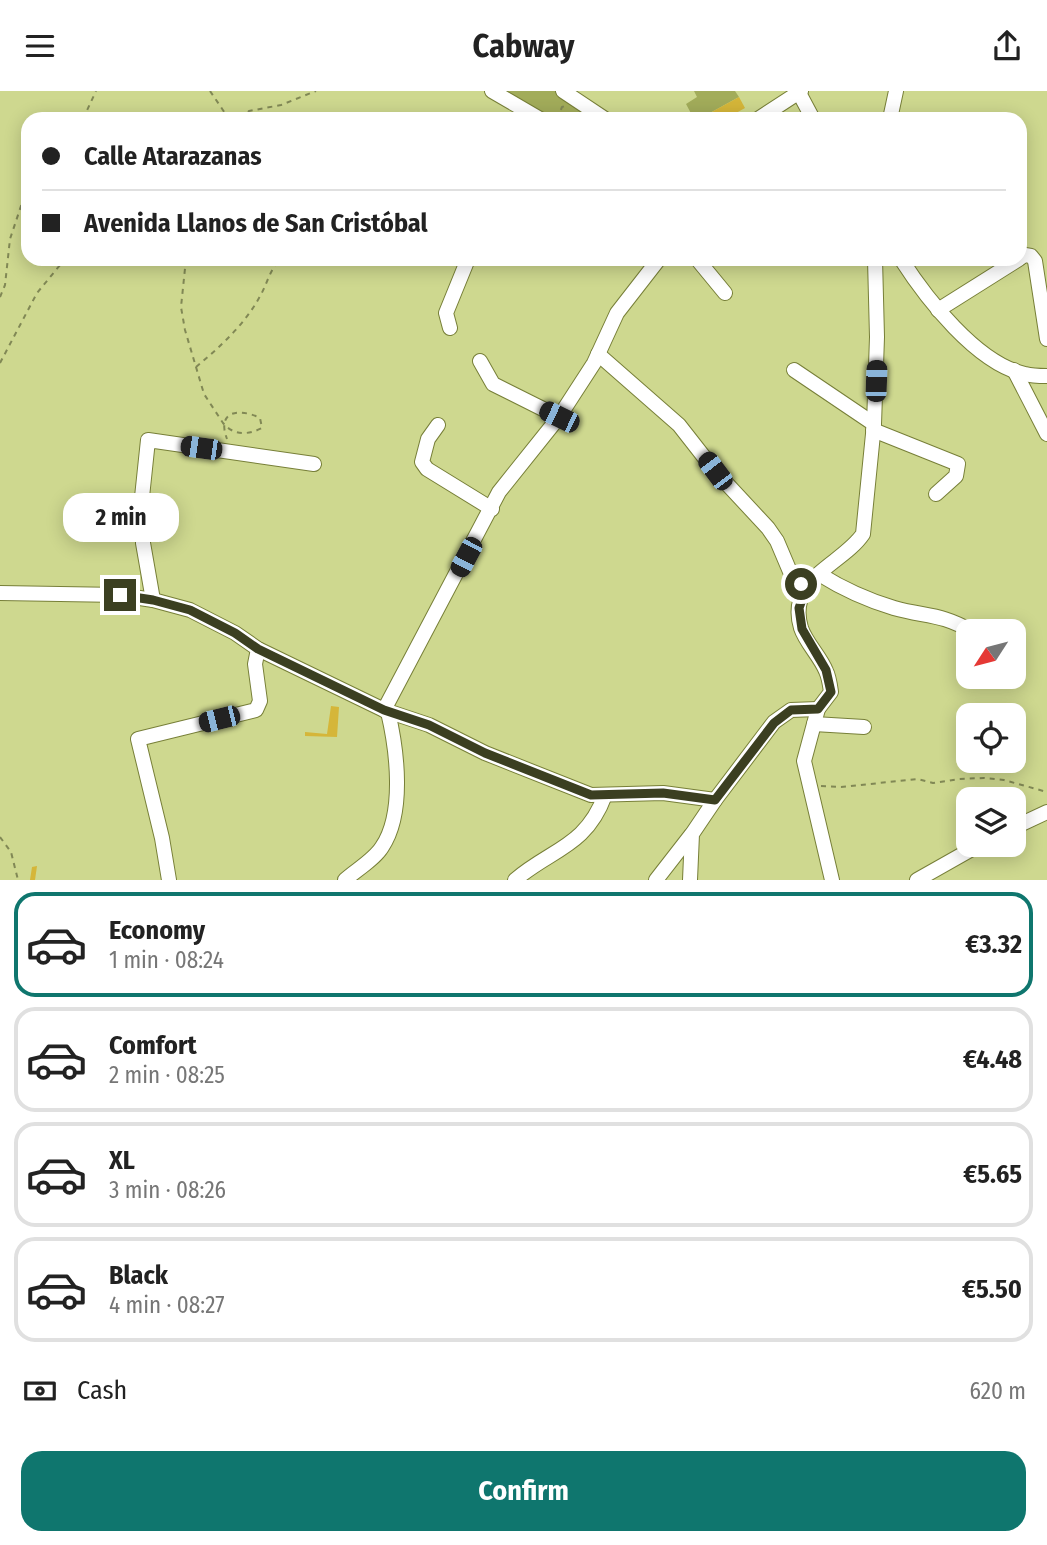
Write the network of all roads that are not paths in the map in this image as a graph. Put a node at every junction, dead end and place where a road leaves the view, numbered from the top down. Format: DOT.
graph roads {
  1 [pos="492,91"];
  2 [pos="563,91"];
  3 [pos="896,91"];
  4 [pos="799,92"];
  5 [pos="528,112"];
  6 [pos="595,112"];
  7 [pos="769,112"];
  8 [pos="809,112"];
  9 [pos="892,112"];
  10 [pos="1027,257"];
  11 [pos="465,266"];
  12 [pos="654,266"];
  13 [pos="703,266"];
  14 [pos="876,266"];
  15 [pos="906,266"];
  16 [pos="1009,266"];
  17 [pos="725,293"];
  18 [pos="938,310"];
  19 [pos="450,328"];
  20 [pos="1047,339"];
  21 [pos="598,354"];
  22 [pos="480,361"];
  23 [pos="794,370"];
  24 [pos="1014,370"];
  25 [pos="1047,376"];
  26 [pos="559,417"];
  27 [pos="438,425"];
  28 [pos="874,427"];
  29 [pos="1047,435"];
  30 [pos="314,464"];
  31 [pos="936,494"];
  32 [pos="492,509"];
  33 [pos="819,574"];
  34 [pos="807,586"];
  35 [pos="0,593"];
  36 [pos="153,600"];
  37 [pos="956,623"];
  38 [pos="258,649"];
  39 [pos="386,711"];
  40 [pos="816,717"];
  41 [pos="864,727"];
  42 [pos="605,795"];
  43 [pos="715,800"];
  44 [pos="1041,815"];
  45 [pos="1047,828"];
  46 [pos="692,834"];
  47 [pos="958,857"];
  48 [pos="169,880"];
  49 [pos="345,880"];
  50 [pos="514,880"];
  51 [pos="656,880"];
  52 [pos="690,880"];
  53 [pos="832,880"];
  54 [pos="917,880"];
  1 -- 5 [label="street"];
  2 -- 6 [label="street"];
  3 -- 9 [label="street"];
  4 -- 7 [label="street"];
  4 -- 8 [label="street"];
  10 -- 20 [label="street"];
  11 -- 19 [label="street"];
  12 -- 21 [label="street"];
  13 -- 17 [label="street"];
  14 -- 28 [label="street"];
  15 -- 18 [label="street"];
  16 -- 18 [label="street"];
  18 -- 24 [label="street"];
  21 -- 26 [label="street"];
  21 -- 34 [label="street"];
  22 -- 26 [label="street"];
  23 -- 28 [label="street"];
  24 -- 25 [label="street"];
  24 -- 29 [label="street"];
  26 -- 32 [label="street"];
  27 -- 32 [label="street"];
  28 -- 31 [label="street"];
  28 -- 33 [label="street"];
  30 -- 36 [label="street"];
  32 -- 39 [label="street"];
  33 -- 34 [label="street"];
  33 -- 37 [label="street"];
  34 -- 40 [label="street"];
  35 -- 36 [label="street"];
  36 -- 38 [label="street"];
  38 -- 39 [label="street"];
  38 -- 48 [label="street"];
  39 -- 42 [label="street"];
  39 -- 49 [label="street"];
  40 -- 41 [label="street"];
  40 -- 43 [label="street"];
  40 -- 53 [label="street"];
  42 -- 43 [label="street"];
  42 -- 50 [label="street"];
  43 -- 46 [label="street"];
  44 -- 45 [label="street"];
  46 -- 51 [label="street"];
  46 -- 52 [label="street"];
  47 -- 54 [label="street"];
}
